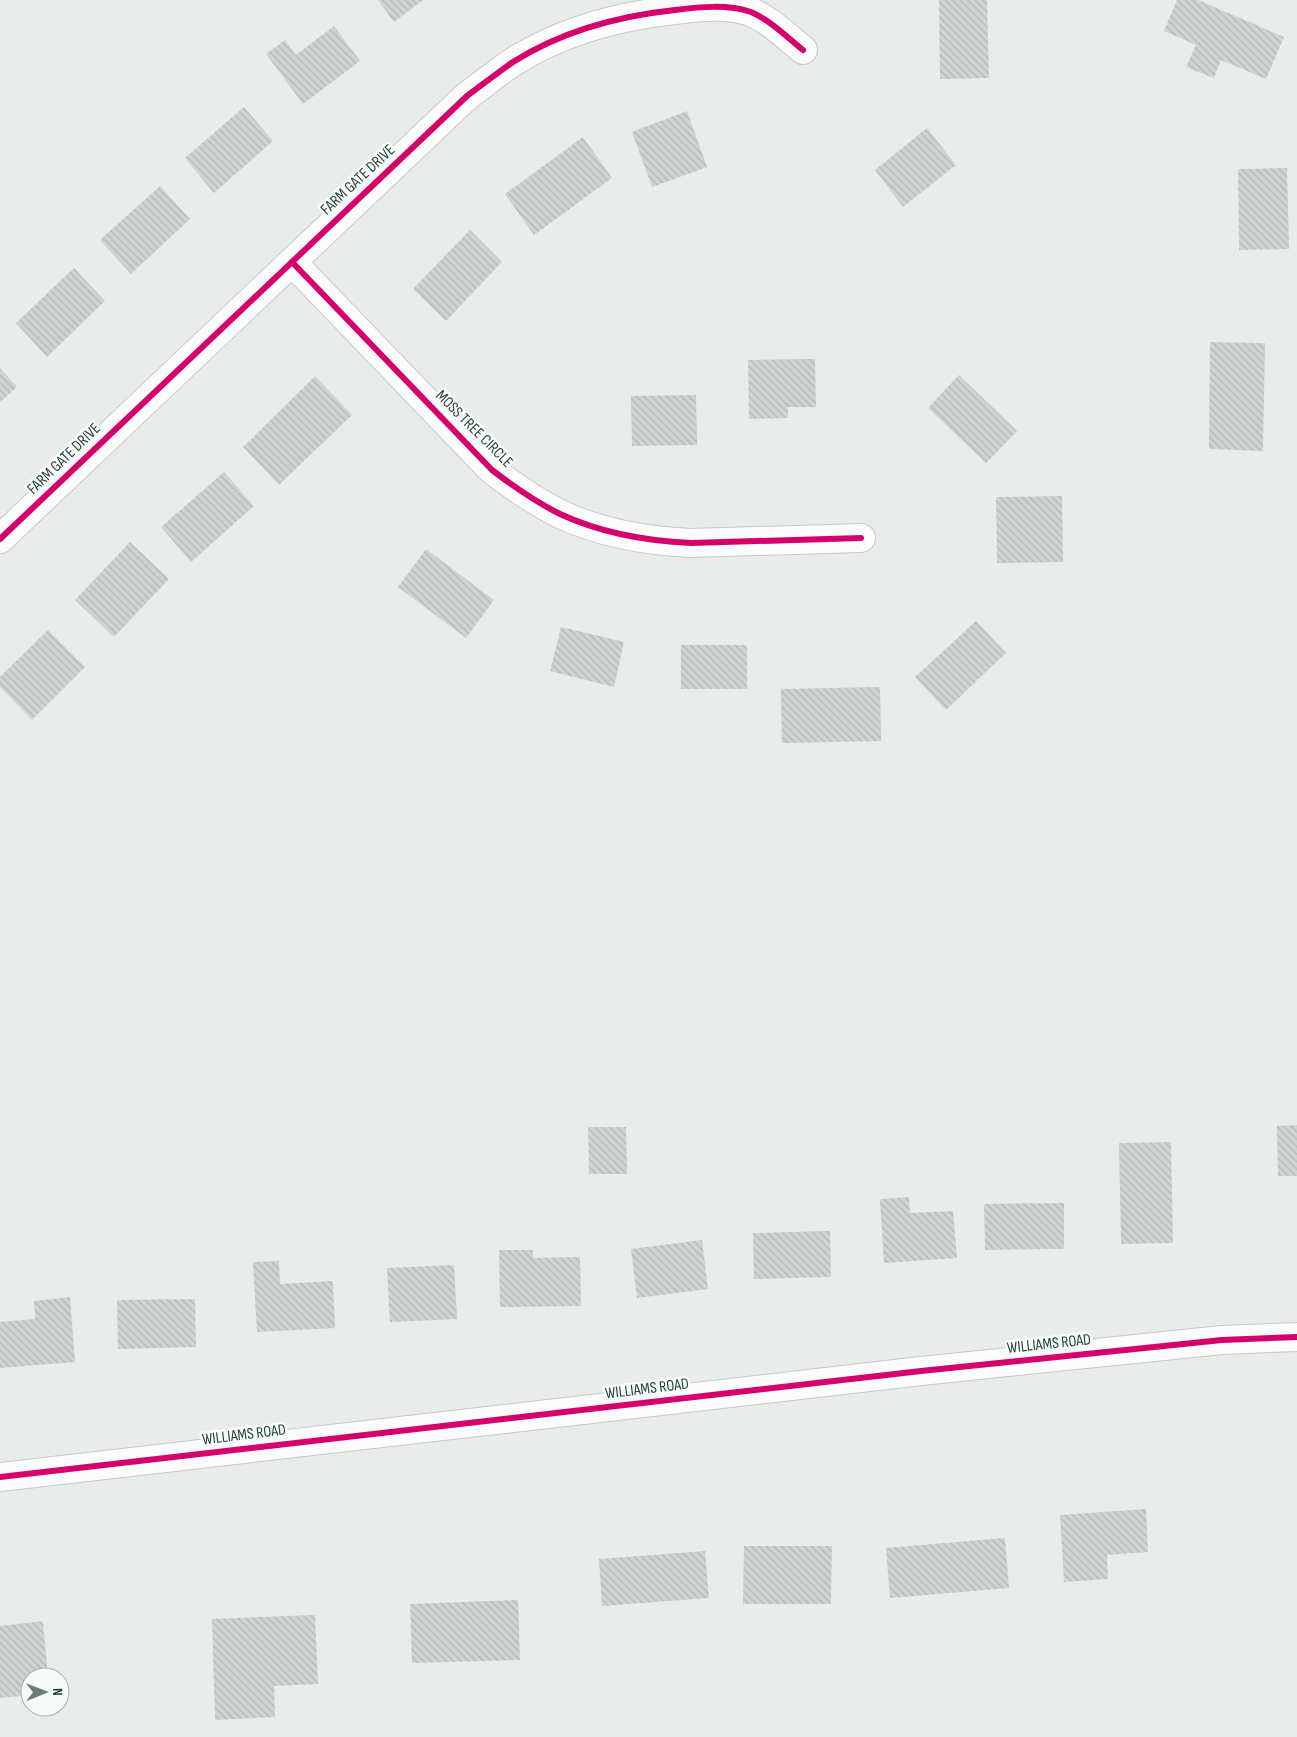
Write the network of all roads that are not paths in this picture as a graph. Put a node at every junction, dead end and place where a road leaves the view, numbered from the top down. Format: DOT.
graph roads {
  1 [pos="803,50"];
  2 [pos="292,262"];
  3 [pos="861,538"];
  4 [pos="0,539"];
  5 [pos="1297,1337"];
  6 [pos="0,1477"];
  1 -- 2 [label="street, FARM GATE DRIVE"];
  2 -- 3 [label="street, MOSS TREE CIRCLE"];
  2 -- 4 [label="street, FARM GATE DRIVE"];
  5 -- 6 [label="street, WILLIAMS ROAD"];
}
